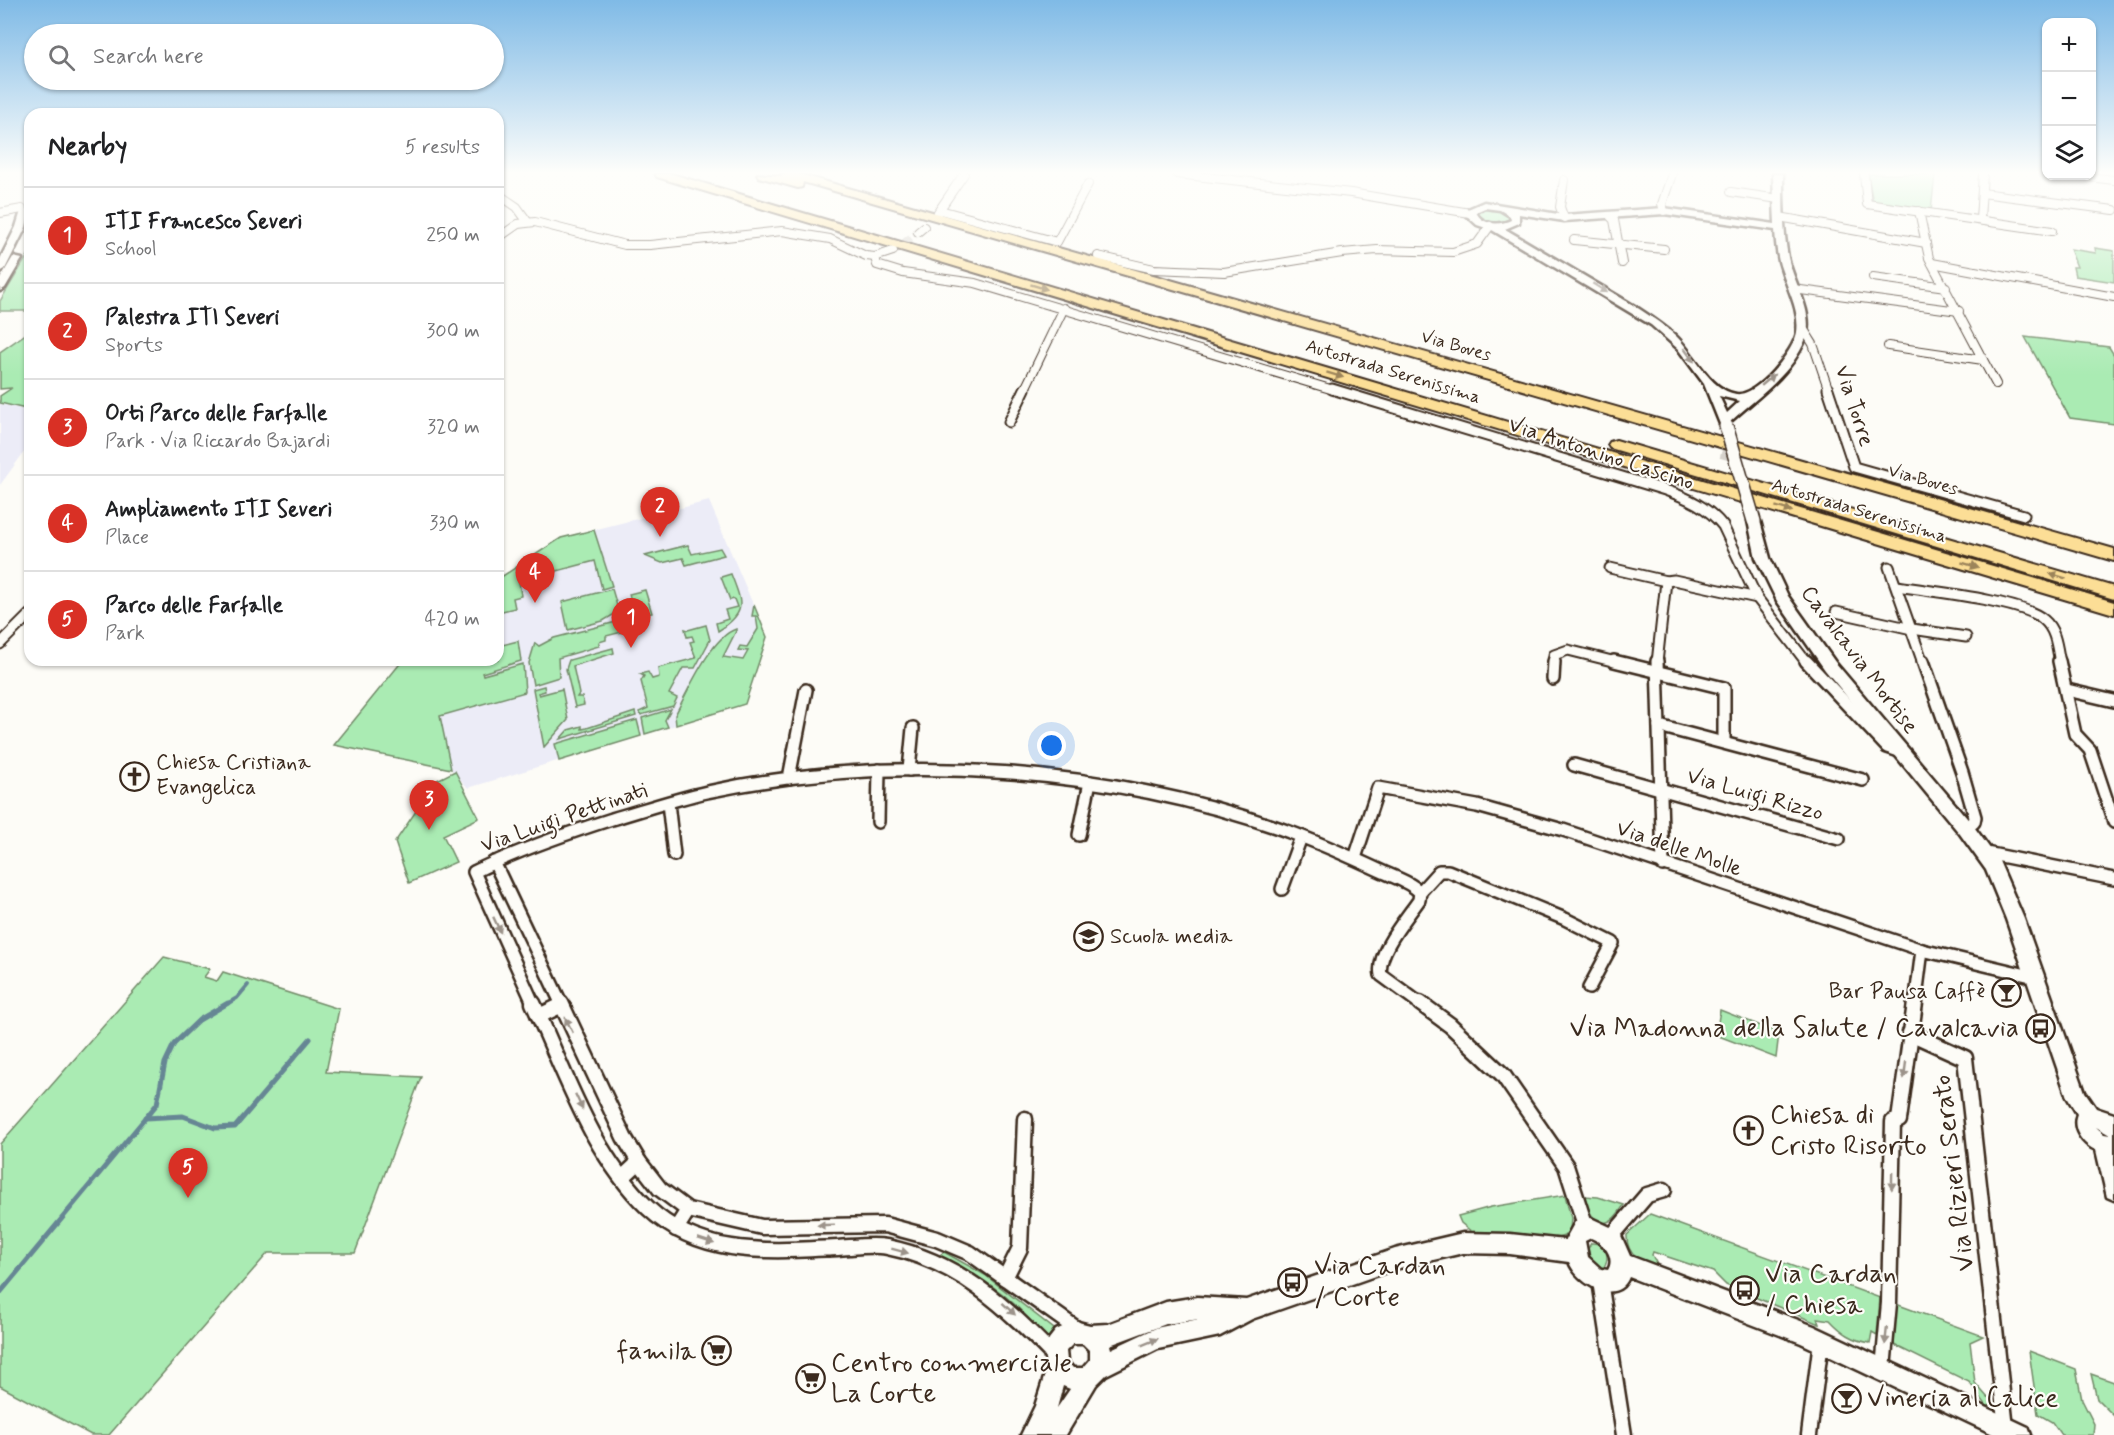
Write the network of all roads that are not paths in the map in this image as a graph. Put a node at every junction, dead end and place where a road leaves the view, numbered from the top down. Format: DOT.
graph roads {
  1 [pos="14,241"];
  2 [pos="610,241"];
  3 [pos="685,241"];
  4 [pos="834,241"];
  5 [pos="885,241"];
  6 [pos="923,241"];
  7 [pos="996,241"];
  8 [pos="1020,241"];
  9 [pos="1480,241"];
  10 [pos="1517,241"];
  11 [pos="1585,241"];
  12 [pos="1617,241"];
  13 [pos="1781,241"];
  14 [pos="1912,241"];
  15 [pos="1926,243"];
  16 [pos="24,244"];
  17 [pos="1618,244"];
  18 [pos="1664,249"];
  19 [pos="893,251"];
  20 [pos="1098,256"];
  21 [pos="875,257"];
  22 [pos="1622,263"];
  23 [pos="1932,263"];
  24 [pos="0,269"];
  25 [pos="1874,277"];
  26 [pos="1946,287"];
  27 [pos="0,288"];
  28 [pos="1793,289"];
  29 [pos="2114,297"];
  30 [pos="1064,308"];
  31 [pos="1959,311"];
  32 [pos="1803,325"];
  33 [pos="1888,346"];
  34 [pos="1983,360"];
  35 [pos="1706,379"];
  36 [pos="1996,384"];
  37 [pos="1752,394"];
  38 [pos="1010,422"];
  39 [pos="1725,424"];
  40 [pos="1722,450"];
  41 [pos="1745,456"];
  42 [pos="2024,515"];
  43 [pos="2114,555"];
  44 [pos="2114,563"];
  45 [pos="1889,567"];
  46 [pos="1610,568"];
  47 [pos="1666,581"];
  48 [pos="1896,586"];
  49 [pos="2114,593"];
  50 [pos="1757,598"];
  51 [pos="2114,608"];
  52 [pos="1836,612"];
  53 [pos="24,620"];
  54 [pos="1912,629"];
  55 [pos="1966,637"];
  56 [pos="0,644"];
  57 [pos="1656,671"];
  58 [pos="1554,679"];
  59 [pos="806,690"];
  60 [pos="2067,690"];
  61 [pos="2114,701"];
  62 [pos="1659,726"];
  63 [pos="913,728"];
  64 [pos="1724,742"];
  65 [pos="1899,751"];
  66 [pos="1574,765"];
  67 [pos="879,770"];
  68 [pos="909,770"];
  69 [pos="789,778"];
  70 [pos="1863,780"];
  71 [pos="1090,782"];
  72 [pos="1660,788"];
  73 [pos="668,802"];
  74 [pos="878,822"];
  75 [pos="2114,822"];
  76 [pos="1966,829"];
  77 [pos="1079,835"];
  78 [pos="1301,837"];
  79 [pos="1839,839"];
  80 [pos="674,855"];
  81 [pos="1355,858"];
  82 [pos="1990,859"];
  83 [pos="494,862"];
  84 [pos="1663,865"];
  85 [pos="2114,879"];
  86 [pos="1282,889"];
  87 [pos="1420,892"];
  88 [pos="1922,950"];
  89 [pos="2035,977"];
  90 [pos="1589,988"];
  91 [pos="560,1005"];
  92 [pos="539,1016"];
  93 [pos="1910,1033"];
  94 [pos="1025,1119"];
  95 [pos="2111,1139"];
  96 [pos="639,1162"];
  97 [pos="622,1178"];
  98 [pos="1664,1190"];
  99 [pos="2114,1190"];
  100 [pos="688,1210"];
  101 [pos="1586,1228"];
  102 [pos="675,1229"];
  103 [pos="1610,1238"];
  104 [pos="938,1239"];
  105 [pos="1576,1252"];
  106 [pos="931,1259"];
  107 [pos="1621,1263"];
  108 [pos="1005,1278"];
  109 [pos="1600,1281"];
  110 [pos="1247,1310"];
  111 [pos="1085,1334"];
  112 [pos="1821,1341"];
  113 [pos="1057,1362"];
  114 [pos="1883,1368"];
  115 [pos="1093,1373"];
  116 [pos="2013,1432"];
  117 [pos="1032,1435"];
  118 [pos="1053,1435"];
  119 [pos="1624,1435"];
  120 [pos="1809,1435"];
  1 -- 24 [label="street"];
  2 -- 3 [label="street"];
  4 -- 21 [label="street"];
  5 -- 51 [label="highway, Autostrada Serenissima, one-way"];
  49 -- 6 [label="highway, Autostrada Serenissima, one-way"];
  7 -- 40 [label="highway, Via Boves"];
  8 -- 43 [label="highway, Via Boves"];
  9 -- 20 [label="street"];
  10 -- 35 [label="street, Cavalcavia Mortise, one-way"];
  11 -- 17 [label="street"];
  12 -- 17 [label="street"];
  13 -- 28 [label="street, Via Torre"];
  14 -- 15 [label="street"];
  15 -- 23 [label="street"];
  16 -- 27 [label="street"];
  17 -- 18 [label="street"];
  17 -- 22 [label="street"];
  19 -- 21 [label="street"];
  21 -- 30 [label="street, Via Antonino Cascino"];
  23 -- 26 [label="street"];
  23 -- 29 [label="street"];
  25 -- 26 [label="street"];
  26 -- 31 [label="street"];
  28 -- 31 [label="street"];
  28 -- 32 [label="street, Via Torre"];
  30 -- 38 [label="street"];
  30 -- 50 [label="street, Via Antonino Cascino"];
  31 -- 34 [label="street"];
  37 -- 32 [label="street, one-way"];
  32 -- 42 [label="street, Via Torre"];
  33 -- 34 [label="street"];
  34 -- 36 [label="street"];
  35 -- 37 [label="street, Cavalcavia Mortise"];
  35 -- 39 [label="street, Cavalcavia Mortise"];
  37 -- 39 [label="street"];
  39 -- 65 [label="street, Cavalcavia Mortise, bridge"];
  41 -- 44 [label="highway, Via Boves"];
  45 -- 48 [label="street"];
  46 -- 47 [label="street"];
  47 -- 50 [label="street"];
  47 -- 57 [label="street, Via Luigi Rizzo"];
  48 -- 54 [label="street"];
  48 -- 60 [label="street"];
  50 -- 65 [label="street, Via Antonino Cascino"];
  52 -- 54 [label="street"];
  53 -- 56 [label="street"];
  54 -- 55 [label="street"];
  54 -- 76 [label="street"];
  57 -- 58 [label="street"];
  57 -- 62 [label="street, Via Luigi Rizzo"];
  57 -- 64 [label="street"];
  59 -- 69 [label="street"];
  60 -- 61 [label="street"];
  60 -- 75 [label="street"];
  62 -- 64 [label="street"];
  62 -- 72 [label="street, Via Luigi Rizzo"];
  63 -- 68 [label="street"];
  64 -- 70 [label="street"];
  65 -- 76 [label="street, Cavalcavia Mortise"];
  66 -- 72 [label="street, Via Luigi Rizzo"];
  67 -- 68 [label="street, Via Luigi Pettinati"];
  67 -- 69 [label="street, Via Luigi Pettinati"];
  67 -- 74 [label="street"];
  68 -- 71 [label="street, Via Luigi Pettinati"];
  69 -- 73 [label="street, Via Luigi Pettinati"];
  71 -- 77 [label="street"];
  71 -- 78 [label="street, Via Luigi Pettinati"];
  72 -- 79 [label="street, Via Luigi Rizzo"];
  72 -- 84 [label="street, Via Luigi Rizzo"];
  73 -- 80 [label="street, Via Luigi Pettinati"];
  73 -- 83 [label="street, Via Luigi Pettinati"];
  76 -- 82 [label="street, Cavalcavia Mortise"];
  78 -- 81 [label="street, Via Luigi Pettinati"];
  78 -- 86 [label="street"];
  81 -- 84 [label="street, Via delle Molle"];
  81 -- 87 [label="street, Via Luigi Pettinati"];
  82 -- 85 [label="street"];
  82 -- 89 [label="street, Cavalcavia Mortise"];
  83 -- 91 [label="street"];
  83 -- 92 [label="street, Via Luigi Pettinati, one-way"];
  84 -- 88 [label="street, Via delle Molle"];
  87 -- 90 [label="street"];
  87 -- 101 [label="street"];
  88 -- 89 [label="street, Via delle Molle"];
  88 -- 93 [label="street"];
  89 -- 95 [label="street, Cavalcavia Mortise"];
  91 -- 92 [label="street"];
  96 -- 91 [label="street, one-way"];
  92 -- 97 [label="street, one-way"];
  93 -- 114 [label="street, one-way"];
  93 -- 116 [label="street, Via Rizieri Serato"];
  94 -- 108 [label="street"];
  95 -- 99 [label="street"];
  96 -- 97 [label="street"];
  96 -- 100 [label="street"];
  97 -- 102 [label="street"];
  98 -- 103 [label="street"];
  100 -- 102 [label="street"];
  104 -- 100 [label="street, one-way"];
  101 -- 103 [label="street"];
  101 -- 105 [label="street"];
  102 -- 106 [label="street, one-way"];
  103 -- 107 [label="street"];
  104 -- 106 [label="street"];
  104 -- 108 [label="street"];
  105 -- 109 [label="street"];
  105 -- 110 [label="street"];
  106 -- 113 [label="street, one-way"];
  107 -- 109 [label="street"];
  107 -- 112 [label="street"];
  108 -- 111 [label="street"];
  109 -- 119 [label="street"];
  110 -- 111 [label="street"];
  115 -- 110 [label="street, one-way"];
  111 -- 113 [label="street"];
  111 -- 115 [label="street"];
  112 -- 114 [label="street"];
  112 -- 120 [label="street"];
  113 -- 115 [label="street"];
  113 -- 117 [label="street"];
  114 -- 116 [label="street"];
  115 -- 118 [label="street"];
}
